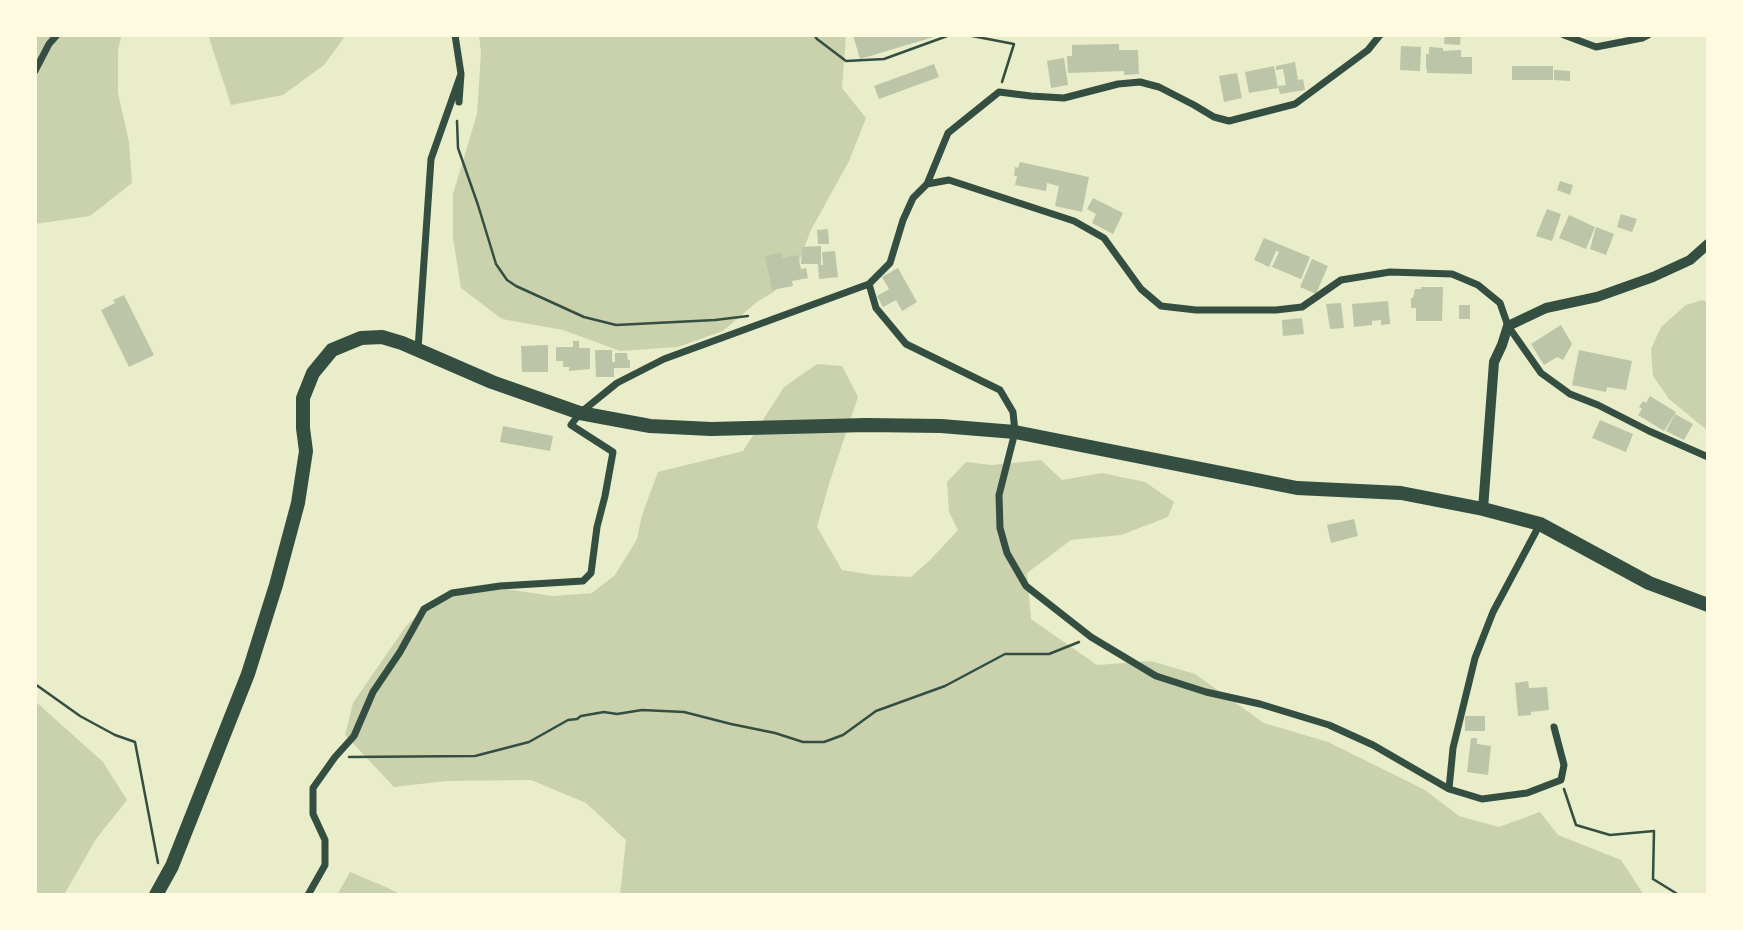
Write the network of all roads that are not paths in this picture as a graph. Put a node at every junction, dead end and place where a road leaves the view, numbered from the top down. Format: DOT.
graph roads {
  1 [pos="57,35"];
  2 [pos="455,35"];
  3 [pos="1380,35"];
  4 [pos="1564,35"];
  5 [pos="1648,35"];
  6 [pos="35,71"];
  7 [pos="461,74"];
  8 [pos="459,102"];
  9 [pos="927,184"];
  10 [pos="1708,244"];
  11 [pos="869,284"];
  12 [pos="1508,326"];
  13 [pos="418,349"];
  14 [pos="580,414"];
  15 [pos="1015,432"];
  16 [pos="1708,457"];
  17 [pos="1483,509"];
  18 [pos="1540,524"];
  19 [pos="1708,605"];
  20 [pos="1553,727"];
  21 [pos="1449,789"];
  22 [pos="159,889"];
  23 [pos="309,895"];
  1 -- 6 [label="street"];
  2 -- 7 [label="street"];
  3 -- 9 [label="street"];
  4 -- 5 [label="street"];
  7 -- 8 [label="street"];
  7 -- 13 [label="street"];
  9 -- 11 [label="street"];
  9 -- 12 [label="street"];
  10 -- 12 [label="street"];
  11 -- 14 [label="street"];
  11 -- 15 [label="street"];
  12 -- 16 [label="street"];
  12 -- 17 [label="street"];
  13 -- 14 [label="highway"];
  13 -- 22 [label="highway"];
  14 -- 15 [label="highway"];
  14 -- 23 [label="street"];
  15 -- 17 [label="highway"];
  15 -- 21 [label="street"];
  17 -- 18 [label="highway"];
  18 -- 19 [label="highway"];
  18 -- 21 [label="street"];
  20 -- 21 [label="street"];
}
